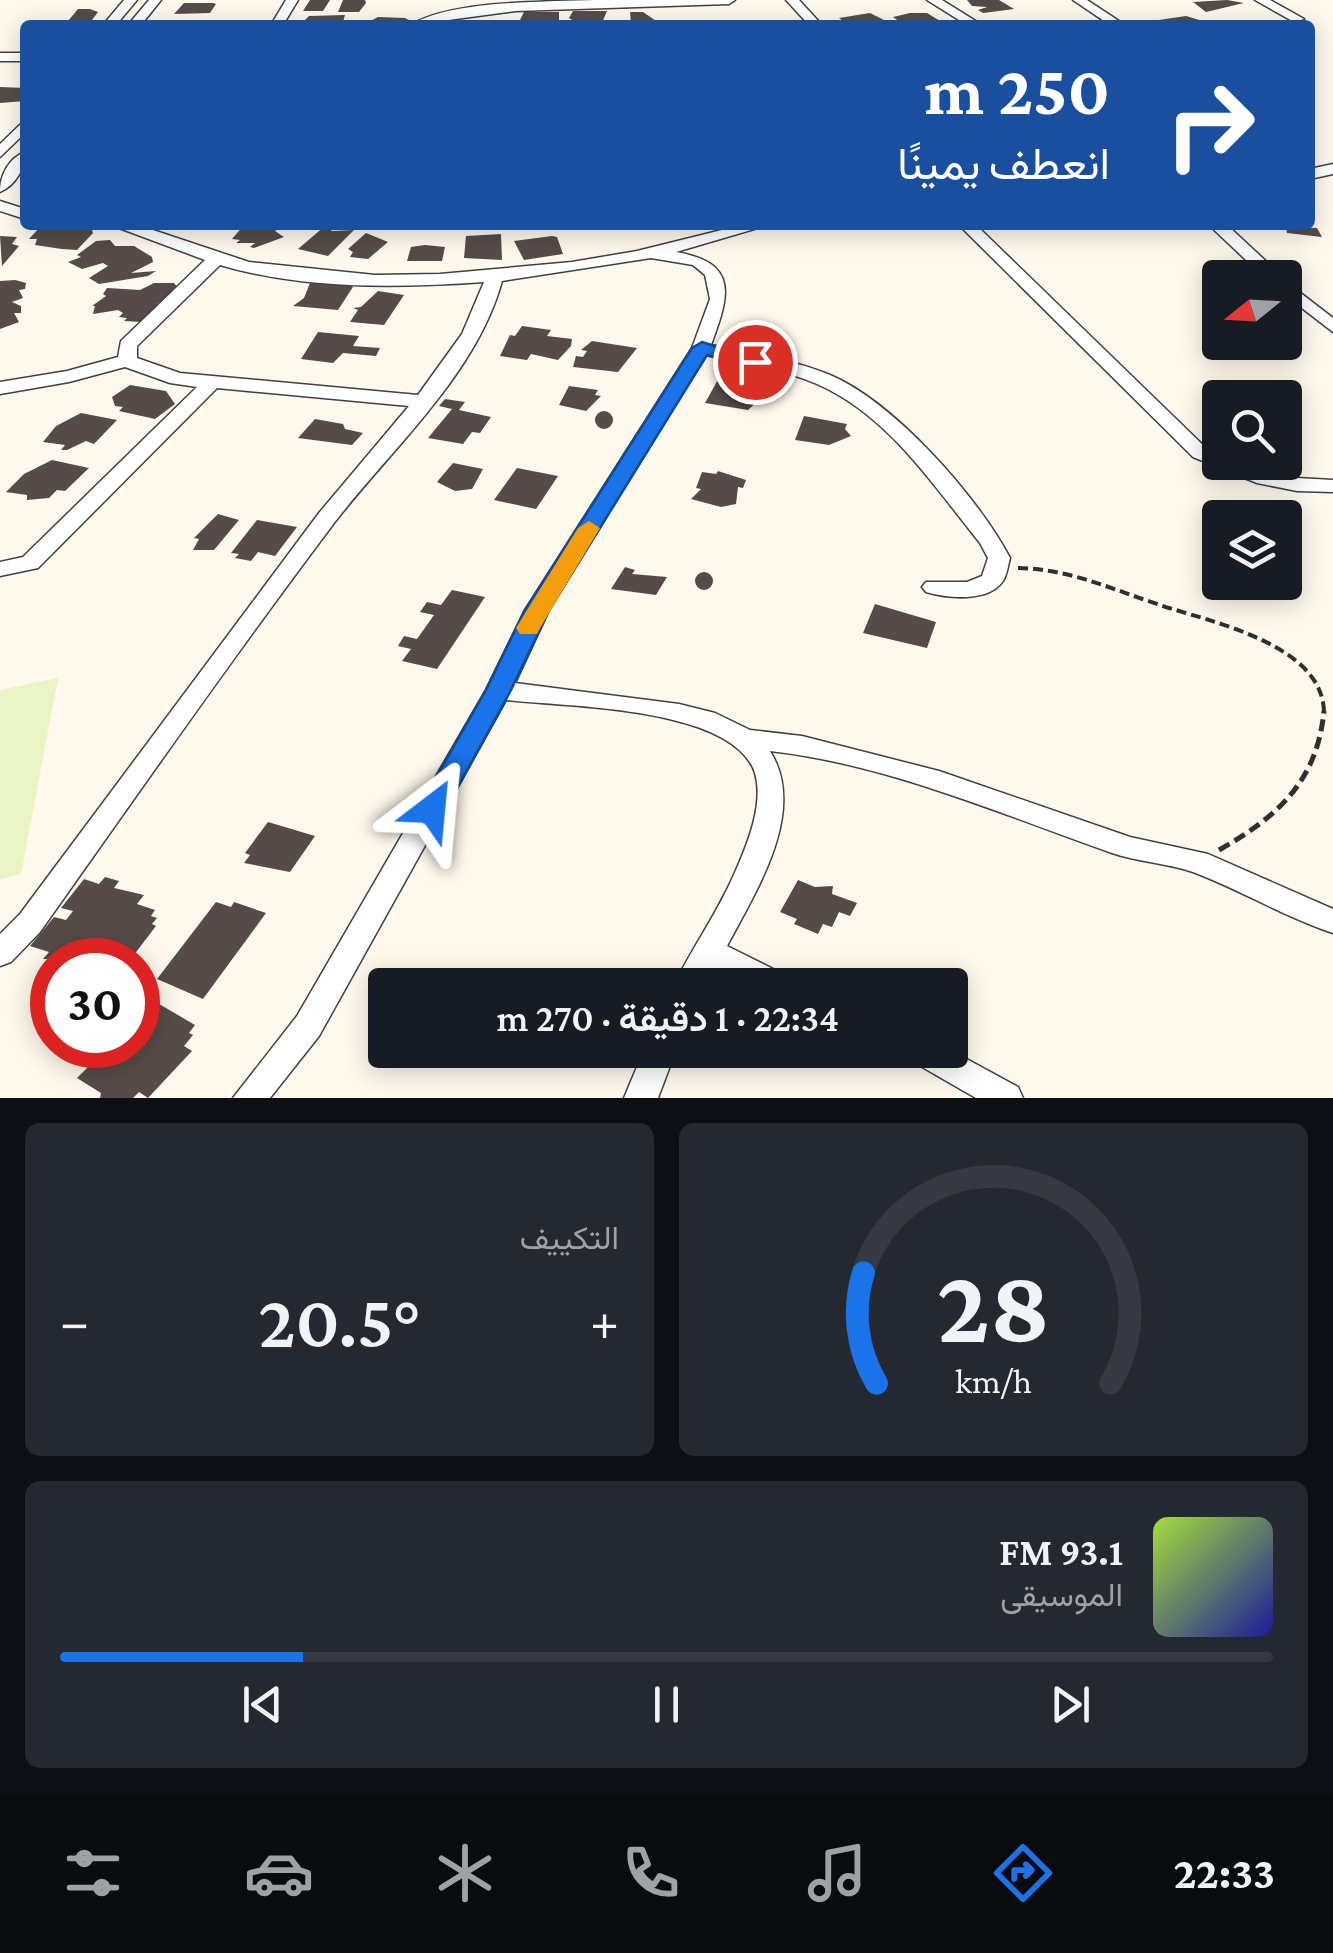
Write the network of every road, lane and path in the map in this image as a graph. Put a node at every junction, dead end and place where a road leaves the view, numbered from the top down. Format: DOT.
graph roads {
  1 [pos="131,0"];
  2 [pos="155,0"];
  3 [pos="729,0"];
  4 [pos="792,0"];
  5 [pos="933,0"];
  6 [pos="1079,0"];
  7 [pos="1261,0"];
  8 [pos="1298,19"];
  9 [pos="113,20"];
  10 [pos="138,20"];
  11 [pos="425,20"];
  12 [pos="811,20"];
  13 [pos="967,20"];
  14 [pos="1112,20"];
  15 [pos="20,130"];
  16 [pos="0,153"];
  17 [pos="20,162"];
  18 [pos="0,187"];
  19 [pos="133,230"];
  20 [pos="739,230"];
  21 [pos="972,230"];
  22 [pos="1223,230"];
  23 [pos="645,252"];
  24 [pos="216,259"];
  25 [pos="1256,260"];
  26 [pos="494,277"];
  27 [pos="1302,301"];
  28 [pos="1333,327"];
  29 [pos="702,348"];
  30 [pos="128,360"];
  31 [pos="213,382"];
  32 [pos="0,388"];
  33 [pos="420,401"];
  34 [pos="1333,486"];
  35 [pos="0,569"];
  36 [pos="998,569"];
  37 [pos="934,587"];
  38 [pos="499,690"];
  39 [pos="745,739"];
  40 [pos="1198,862"];
  41 [pos="1333,920"];
  42 [pos="708,952"];
  43 [pos="0,953"];
  44 [pos="699,968"];
  45 [pos="741,968"];
  46 [pos="653,1068"];
  47 [pos="953,1068"];
  48 [pos="250,1098"];
  49 [pos="641,1098"];
  50 [pos="1006,1098"];
  1 -- 9 [label="street"];
  2 -- 10 [label="street"];
  3 -- 11 [label="street"];
  4 -- 12 [label="street"];
  5 -- 13 [label="street"];
  6 -- 14 [label="street"];
  7 -- 8 [label="street"];
  15 -- 16 [label="street"];
  17 -- 18 [label="street"];
  19 -- 24 [label="street"];
  20 -- 23 [label="street"];
  21 -- 34 [label="street"];
  22 -- 25 [label="street"];
  23 -- 26 [label="street"];
  23 -- 29 [label="street"];
  24 -- 26 [label="street"];
  24 -- 30 [label="street"];
  26 -- 33 [label="street"];
  27 -- 28 [label="street"];
  29 -- 36 [label="street"];
  29 -- 38 [label="street"];
  30 -- 31 [label="street"];
  30 -- 32 [label="street"];
  31 -- 33 [label="street"];
  31 -- 35 [label="street"];
  33 -- 43 [label="street"];
  36 -- 37 [label="street"];
  36 -- 40 [label="path"];
  38 -- 39 [label="street"];
  38 -- 48 [label="street"];
  39 -- 40 [label="street"];
  39 -- 42 [label="street"];
  40 -- 41 [label="street"];
  42 -- 44 [label="street"];
  42 -- 45 [label="street"];
  46 -- 49 [label="street"];
  47 -- 50 [label="street"];
}
